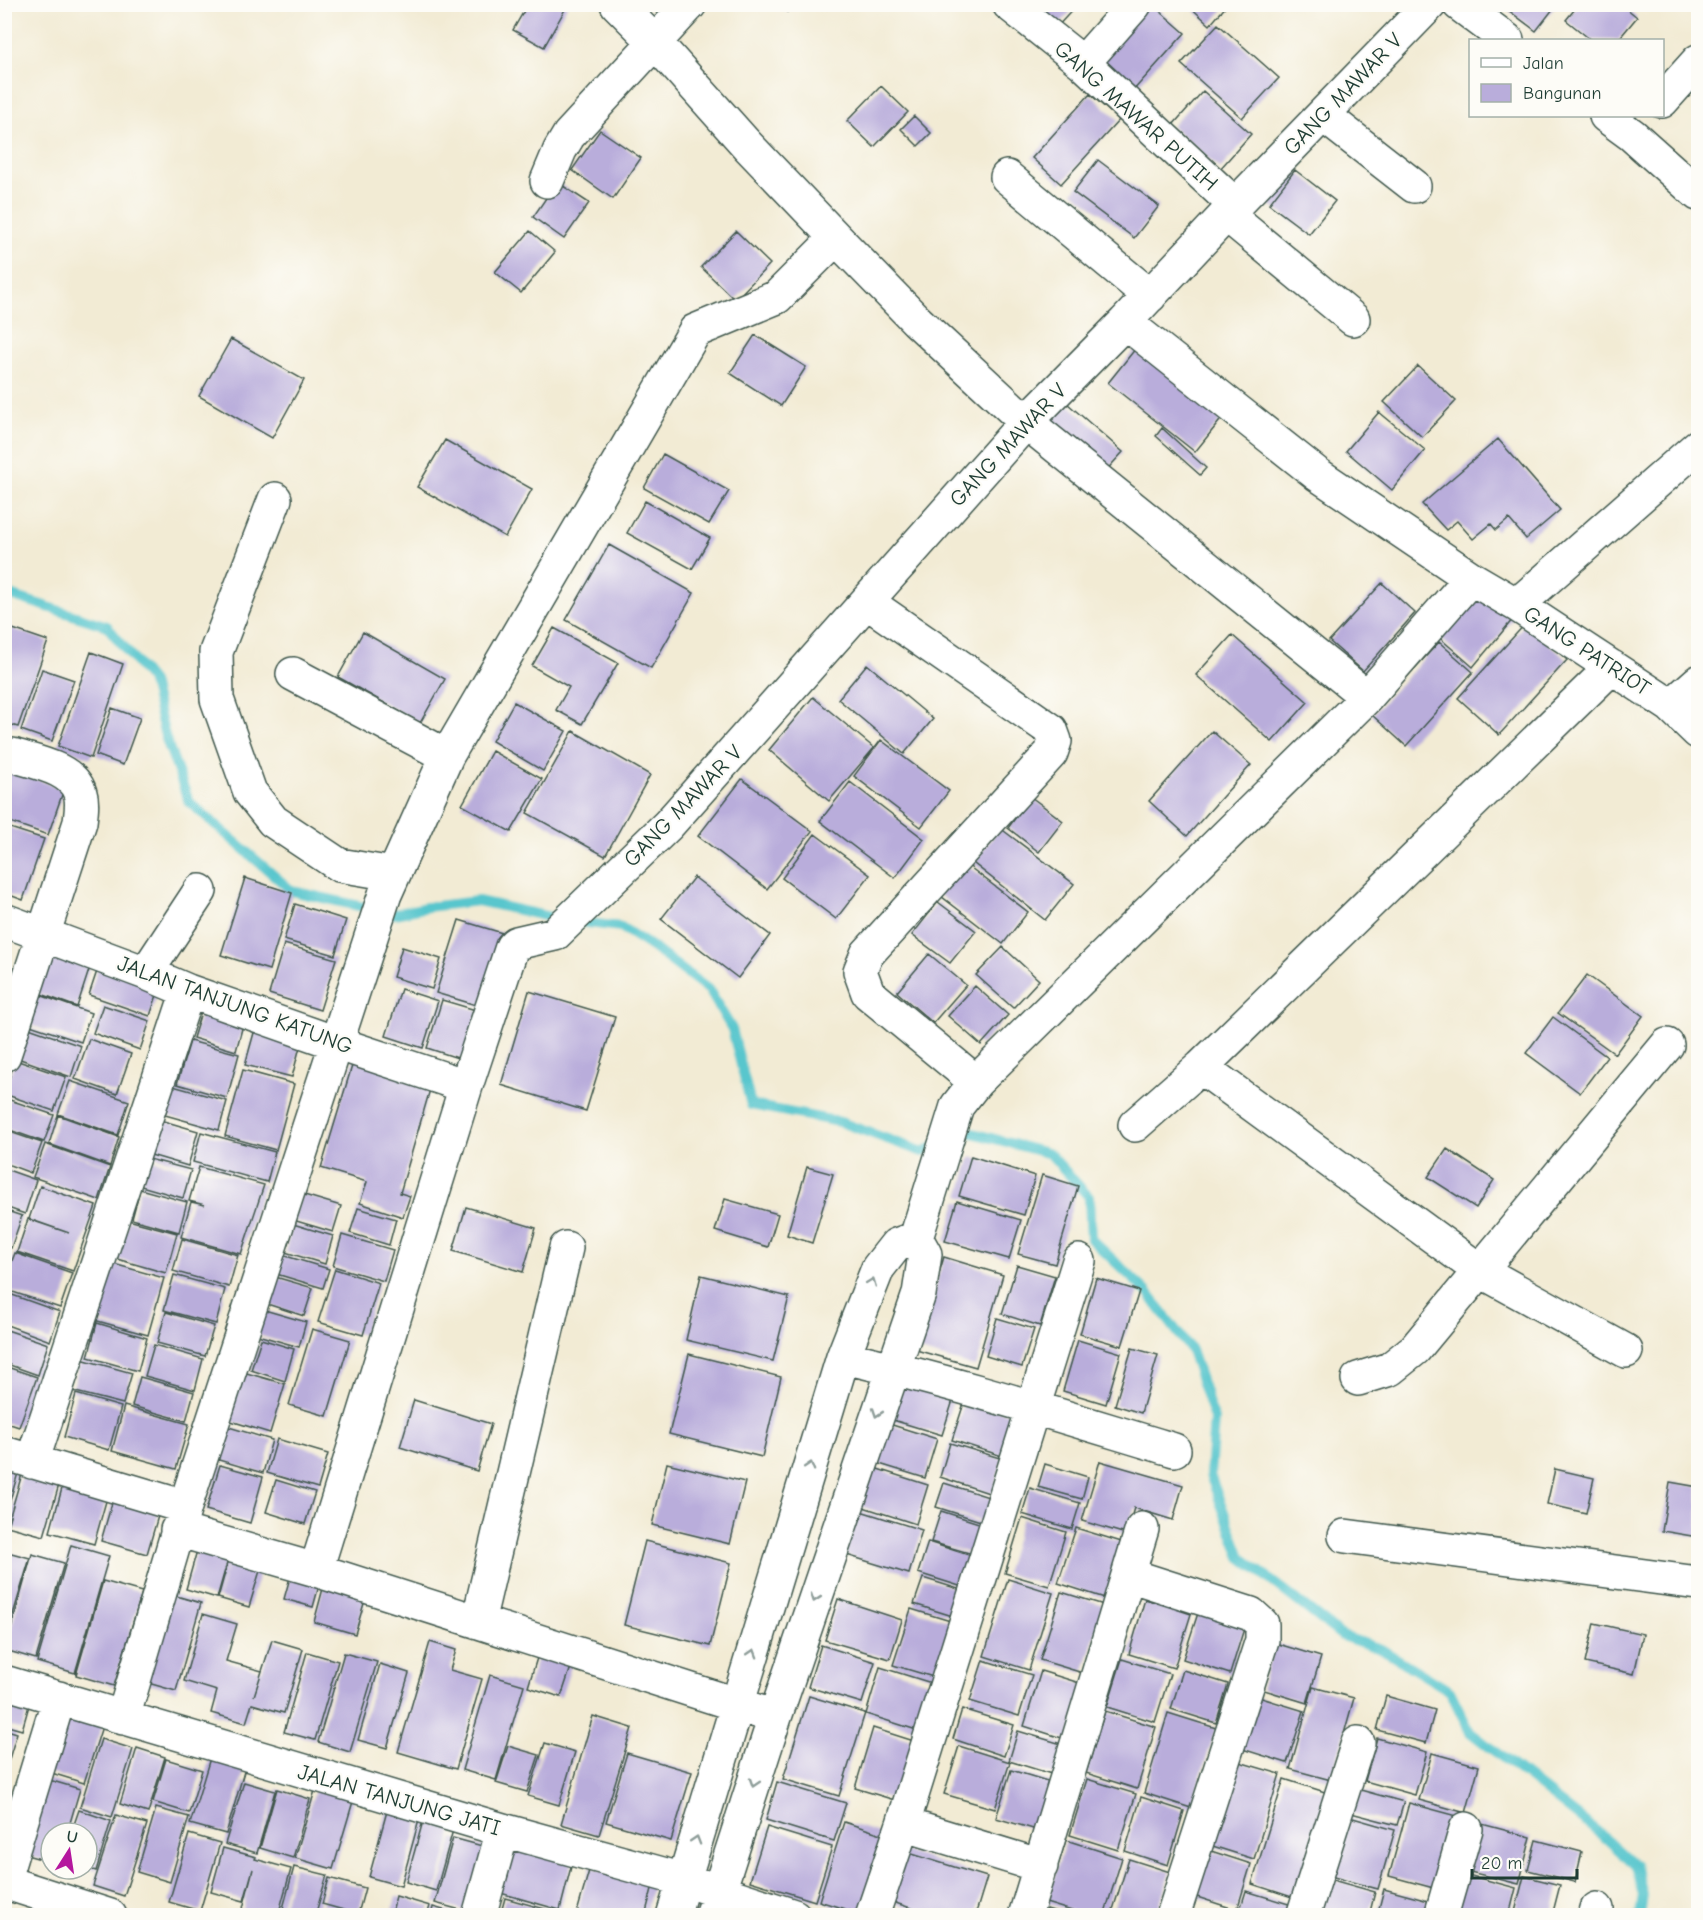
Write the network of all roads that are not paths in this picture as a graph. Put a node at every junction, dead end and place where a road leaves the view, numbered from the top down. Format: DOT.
graph roads {
  1 [pos="617,4"];
  2 [pos="690,4"];
  3 [pos="1010,4"];
  4 [pos="1135,4"];
  5 [pos="1430,4"];
  6 [pos="1459,4"];
  7 [pos="1506,39"];
  8 [pos="656,42"];
  9 [pos="1698,61"];
  10 [pos="1083,63"];
  11 [pos="1664,99"];
  12 [pos="1323,115"];
  13 [pos="1610,117"];
  14 [pos="1640,125"];
  15 [pos="1007,177"];
  16 [pos="548,181"];
  17 [pos="1414,186"];
  18 [pos="1698,194"];
  19 [pos="1230,210"];
  20 [pos="836,238"];
  21 [pos="1150,296"];
  22 [pos="1353,319"];
  23 [pos="1125,322"];
  24 [pos="1026,422"];
  25 [pos="1698,446"];
  26 [pos="275,499"];
  27 [pos="1471,578"];
  28 [pos="867,602"];
  29 [pos="1517,605"];
  30 [pos="1612,667"];
  31 [pos="293,674"];
  32 [pos="1698,682"];
  33 [pos="1367,697"];
  34 [pos="1671,706"];
  35 [pos="1698,732"];
  36 [pos="12,755"];
  37 [pos="447,756"];
  38 [pos="389,884"];
  39 [pos="200,891"];
  40 [pos="4,920"];
  41 [pos="45,935"];
  42 [pos="146,973"];
  43 [pos="188,990"];
  44 [pos="336,1043"];
  45 [pos="1667,1045"];
  46 [pos="4,1055"];
  47 [pos="1201,1067"];
  48 [pos="976,1082"];
  49 [pos="466,1086"];
  50 [pos="1135,1125"];
  51 [pos="916,1238"];
  52 [pos="566,1248"];
  53 [pos="1079,1261"];
  54 [pos="1479,1270"];
  55 [pos="1626,1351"];
  56 [pos="843,1357"];
  57 [pos="892,1368"];
  58 [pos="1358,1379"];
  59 [pos="1033,1407"];
  60 [pos="1174,1450"];
  61 [pos="18,1457"];
  62 [pos="181,1519"];
  63 [pos="1142,1529"];
  64 [pos="1345,1536"];
  65 [pos="316,1570"];
  66 [pos="1129,1575"];
  67 [pos="1698,1583"];
  68 [pos="477,1622"];
  69 [pos="4,1682"];
  70 [pos="59,1698"];
  71 [pos="738,1705"];
  72 [pos="775,1717"];
  73 [pos="123,1718"];
  74 [pos="1358,1743"];
  75 [pos="903,1824"];
  76 [pos="1466,1829"];
  77 [pos="503,1830"];
  78 [pos="1041,1866"];
  79 [pos="684,1880"];
  80 [pos="4,1881"];
  81 [pos="715,1904"];
  82 [pos="110,1916"];
  83 [pos="479,1916"];
  84 [pos="673,1916"];
  85 [pos="794,1916"];
  86 [pos="872,1916"];
  87 [pos="1025,1916"];
  88 [pos="1173,1916"];
  89 [pos="1303,1916"];
  90 [pos="1441,1916"];
  1 -- 8 [label="street"];
  2 -- 8 [label="street"];
  3 -- 10 [label="street, GANG MAWAR PUTIH"];
  4 -- 10 [label="street"];
  5 -- 12 [label="street, GANG MAWAR V"];
  6 -- 7 [label="street"];
  8 -- 16 [label="street"];
  8 -- 20 [label="street"];
  9 -- 11 [label="street"];
  10 -- 19 [label="street, GANG MAWAR PUTIH"];
  12 -- 17 [label="street"];
  12 -- 19 [label="street, GANG MAWAR V"];
  13 -- 14 [label="street"];
  14 -- 18 [label="street"];
  15 -- 21 [label="street"];
  19 -- 21 [label="street, GANG MAWAR V"];
  19 -- 22 [label="street, GANG MAWAR PUTIH"];
  20 -- 24 [label="street"];
  20 -- 37 [label="street"];
  21 -- 23 [label="street, GANG MAWAR V"];
  23 -- 24 [label="street, GANG MAWAR V"];
  23 -- 27 [label="street, GANG PATRIOT"];
  24 -- 28 [label="street, GANG MAWAR V"];
  24 -- 33 [label="street"];
  25 -- 29 [label="street"];
  26 -- 38 [label="street"];
  27 -- 29 [label="street, GANG PATRIOT"];
  27 -- 33 [label="street"];
  28 -- 48 [label="street"];
  28 -- 49 [label="street, GANG MAWAR V"];
  29 -- 30 [label="street, GANG PATRIOT"];
  30 -- 34 [label="street, GANG PATRIOT"];
  30 -- 47 [label="street"];
  31 -- 37 [label="street"];
  32 -- 34 [label="street, GANG PATRIOT"];
  33 -- 48 [label="street"];
  34 -- 35 [label="street"];
  36 -- 41 [label="street"];
  37 -- 38 [label="street"];
  38 -- 44 [label="street"];
  39 -- 42 [label="street"];
  40 -- 41 [label="street, JALAN TANJUNG KATUNG"];
  41 -- 42 [label="street, JALAN TANJUNG KATUNG"];
  41 -- 46 [label="street"];
  42 -- 43 [label="street, JALAN TANJUNG KATUNG"];
  43 -- 44 [label="street, JALAN TANJUNG KATUNG"];
  43 -- 61 [label="street"];
  44 -- 49 [label="street, JALAN TANJUNG KATUNG"];
  44 -- 62 [label="street"];
  45 -- 54 [label="street"];
  47 -- 50 [label="street"];
  47 -- 54 [label="street"];
  48 -- 51 [label="street"];
  49 -- 65 [label="street"];
  56 -- 51 [label="street, one-way"];
  51 -- 57 [label="street"];
  52 -- 68 [label="street"];
  53 -- 59 [label="street"];
  54 -- 55 [label="street"];
  54 -- 58 [label="street"];
  56 -- 57 [label="street"];
  71 -- 56 [label="street, one-way"];
  57 -- 59 [label="street"];
  57 -- 72 [label="street, one-way"];
  59 -- 60 [label="street"];
  59 -- 75 [label="street"];
  61 -- 62 [label="street"];
  62 -- 65 [label="street"];
  62 -- 73 [label="street"];
  63 -- 66 [label="street"];
  64 -- 67 [label="street"];
  65 -- 68 [label="street"];
  66 -- 78 [label="street"];
  66 -- 88 [label="street"];
  68 -- 71 [label="street"];
  69 -- 70 [label="street, JALAN TANJUNG JATI"];
  70 -- 73 [label="street, JALAN TANJUNG JATI"];
  70 -- 80 [label="street"];
  71 -- 72 [label="street"];
  79 -- 71 [label="street, one-way"];
  72 -- 81 [label="street, one-way"];
  73 -- 77 [label="street, JALAN TANJUNG JATI"];
  74 -- 89 [label="street"];
  75 -- 78 [label="street"];
  75 -- 86 [label="street"];
  76 -- 90 [label="street"];
  77 -- 79 [label="street, JALAN TANJUNG JATI"];
  77 -- 83 [label="street"];
  78 -- 87 [label="street"];
  79 -- 81 [label="street, JALAN TANJUNG JATI"];
  79 -- 84 [label="street"];
  80 -- 82 [label="street"];
  81 -- 85 [label="street, JALAN TANJUNG JATI"];
}
